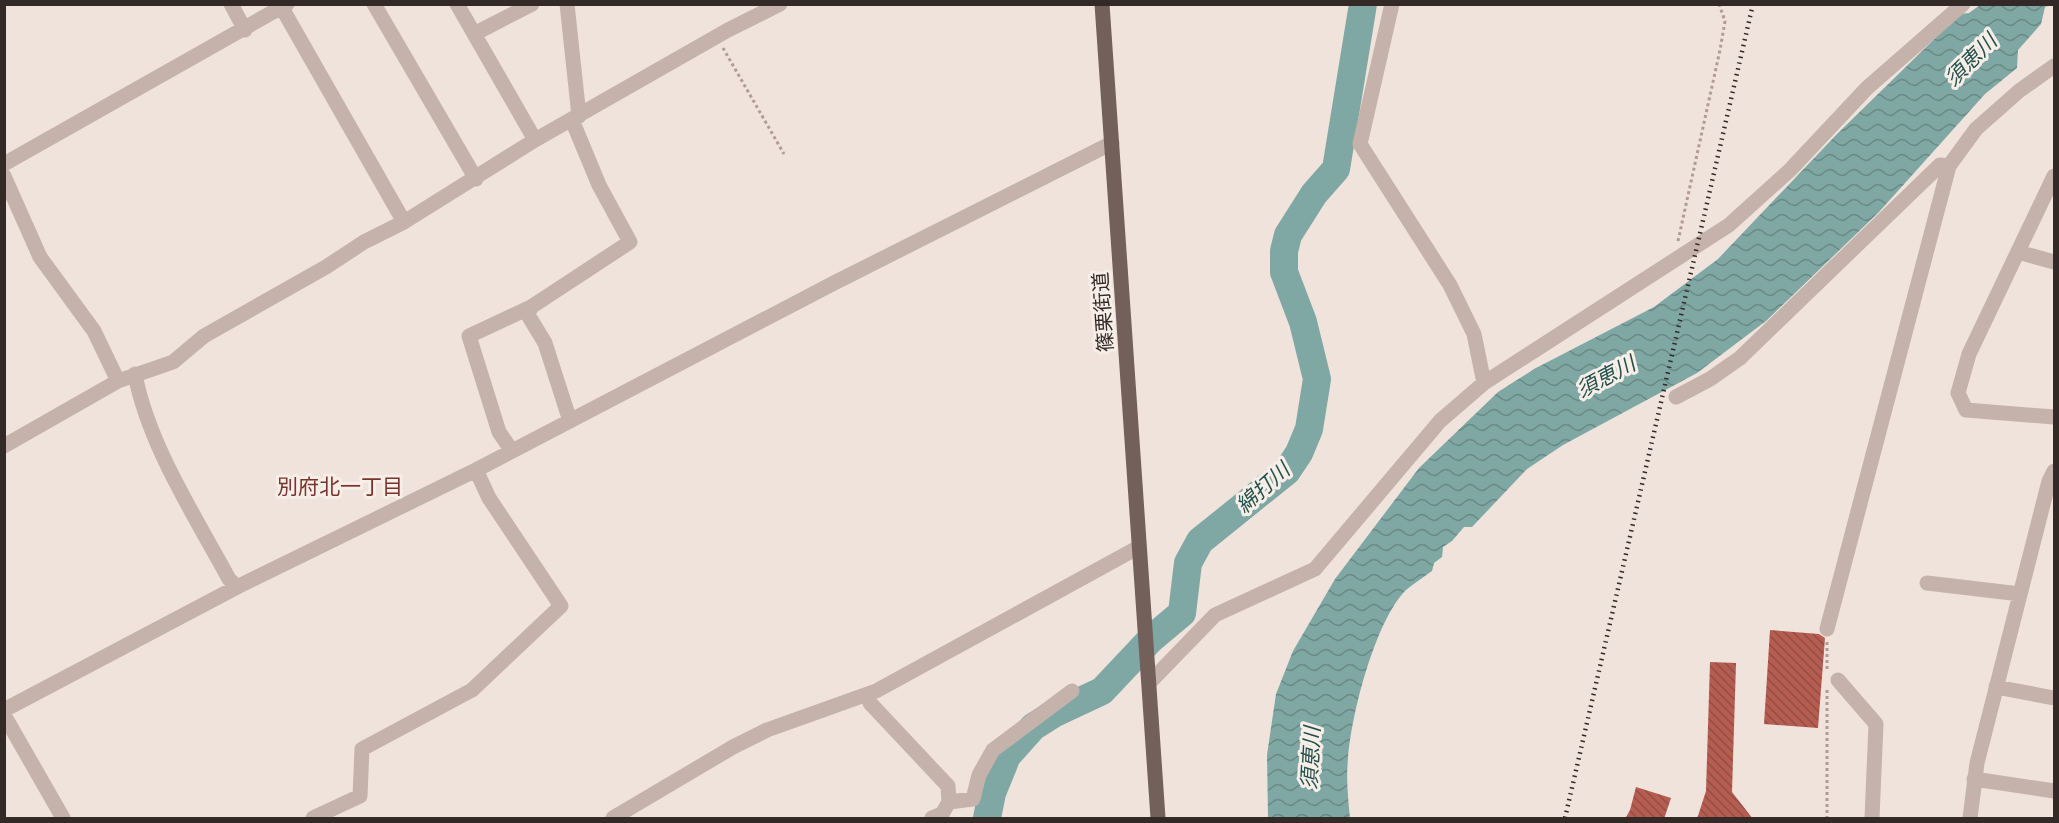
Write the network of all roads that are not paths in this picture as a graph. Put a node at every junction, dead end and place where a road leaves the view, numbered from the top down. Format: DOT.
graph roads {
  1 [pos="231,4"];
  2 [pos="375,4"];
  3 [pos="457,4"];
  4 [pos="532,4"];
  5 [pos="567,4"];
  6 [pos="780,4"];
  7 [pos="1102,4"];
  8 [pos="1392,4"];
  9 [pos="1964,4"];
  10 [pos="285,6"];
  11 [pos="245,30"];
  12 [pos="474,34"];
  13 [pos="2055,66"];
  14 [pos="575,118"];
  15 [pos="535,140"];
  16 [pos="1112,143"];
  17 [pos="4,164"];
  18 [pos="1949,166"];
  19 [pos="4,176"];
  20 [pos="2055,176"];
  21 [pos="476,179"];
  22 [pos="404,222"];
  23 [pos="2018,252"];
  24 [pos="2055,262"];
  25 [pos="531,307"];
  26 [pos="135,374"];
  27 [pos="118,381"];
  28 [pos="1484,383"];
  29 [pos="1676,397"];
  30 [pos="2055,417"];
  31 [pos="570,421"];
  32 [pos="4,446"];
  33 [pos="512,451"];
  34 [pos="476,470"];
  35 [pos="2055,471"];
  36 [pos="1139,547"];
  37 [pos="1927,583"];
  38 [pos="237,587"];
  39 [pos="2020,594"];
  40 [pos="1827,628"];
  41 [pos="1150,681"];
  42 [pos="1831,681"];
  43 [pos="1996,687"];
  44 [pos="1072,691"];
  45 [pos="867,694"];
  46 [pos="2055,698"];
  47 [pos="4,710"];
  48 [pos="4,715"];
  49 [pos="1974,779"];
  50 [pos="2055,791"];
  51 [pos="949,802"];
  52 [pos="63,819"];
  53 [pos="313,819"];
  54 [pos="613,819"];
  55 [pos="932,819"];
  56 [pos="1158,819"];
  57 [pos="1872,819"];
  58 [pos="1970,819"];
  1 -- 11 [label="street"];
  2 -- 21 [label="street"];
  3 -- 12 [label="street"];
  4 -- 12 [label="street"];
  5 -- 14 [label="street"];
  6 -- 14 [label="street"];
  7 -- 16 [label="main road, 篠栗街道"];
  8 -- 28 [label="street"];
  9 -- 28 [label="street"];
  10 -- 11 [label="street"];
  10 -- 22 [label="street"];
  11 -- 17 [label="street"];
  12 -- 15 [label="street"];
  13 -- 18 [label="street"];
  14 -- 15 [label="street"];
  14 -- 25 [label="street"];
  15 -- 21 [label="street"];
  16 -- 31 [label="street"];
  16 -- 36 [label="main road, 篠栗街道"];
  18 -- 29 [label="street"];
  18 -- 40 [label="street"];
  19 -- 27 [label="street"];
  20 -- 23 [label="street"];
  21 -- 22 [label="street"];
  22 -- 26 [label="street"];
  23 -- 24 [label="street"];
  23 -- 30 [label="street"];
  25 -- 31 [label="street"];
  25 -- 33 [label="street"];
  26 -- 27 [label="street"];
  26 -- 38 [label="street"];
  27 -- 32 [label="street"];
  28 -- 41 [label="street"];
  31 -- 33 [label="street"];
  33 -- 34 [label="street"];
  34 -- 38 [label="street"];
  34 -- 53 [label="street"];
  35 -- 39 [label="street"];
  36 -- 41 [label="main road, 篠栗街道"];
  36 -- 45 [label="street"];
  37 -- 39 [label="street"];
  38 -- 47 [label="street"];
  39 -- 43 [label="street"];
  41 -- 56 [label="main road"];
  42 -- 57 [label="street"];
  43 -- 46 [label="street"];
  43 -- 49 [label="street"];
  44 -- 51 [label="street"];
  45 -- 51 [label="street"];
  45 -- 54 [label="street"];
  48 -- 52 [label="street"];
  49 -- 50 [label="street"];
  49 -- 58 [label="street"];
  51 -- 55 [label="street"];
}
